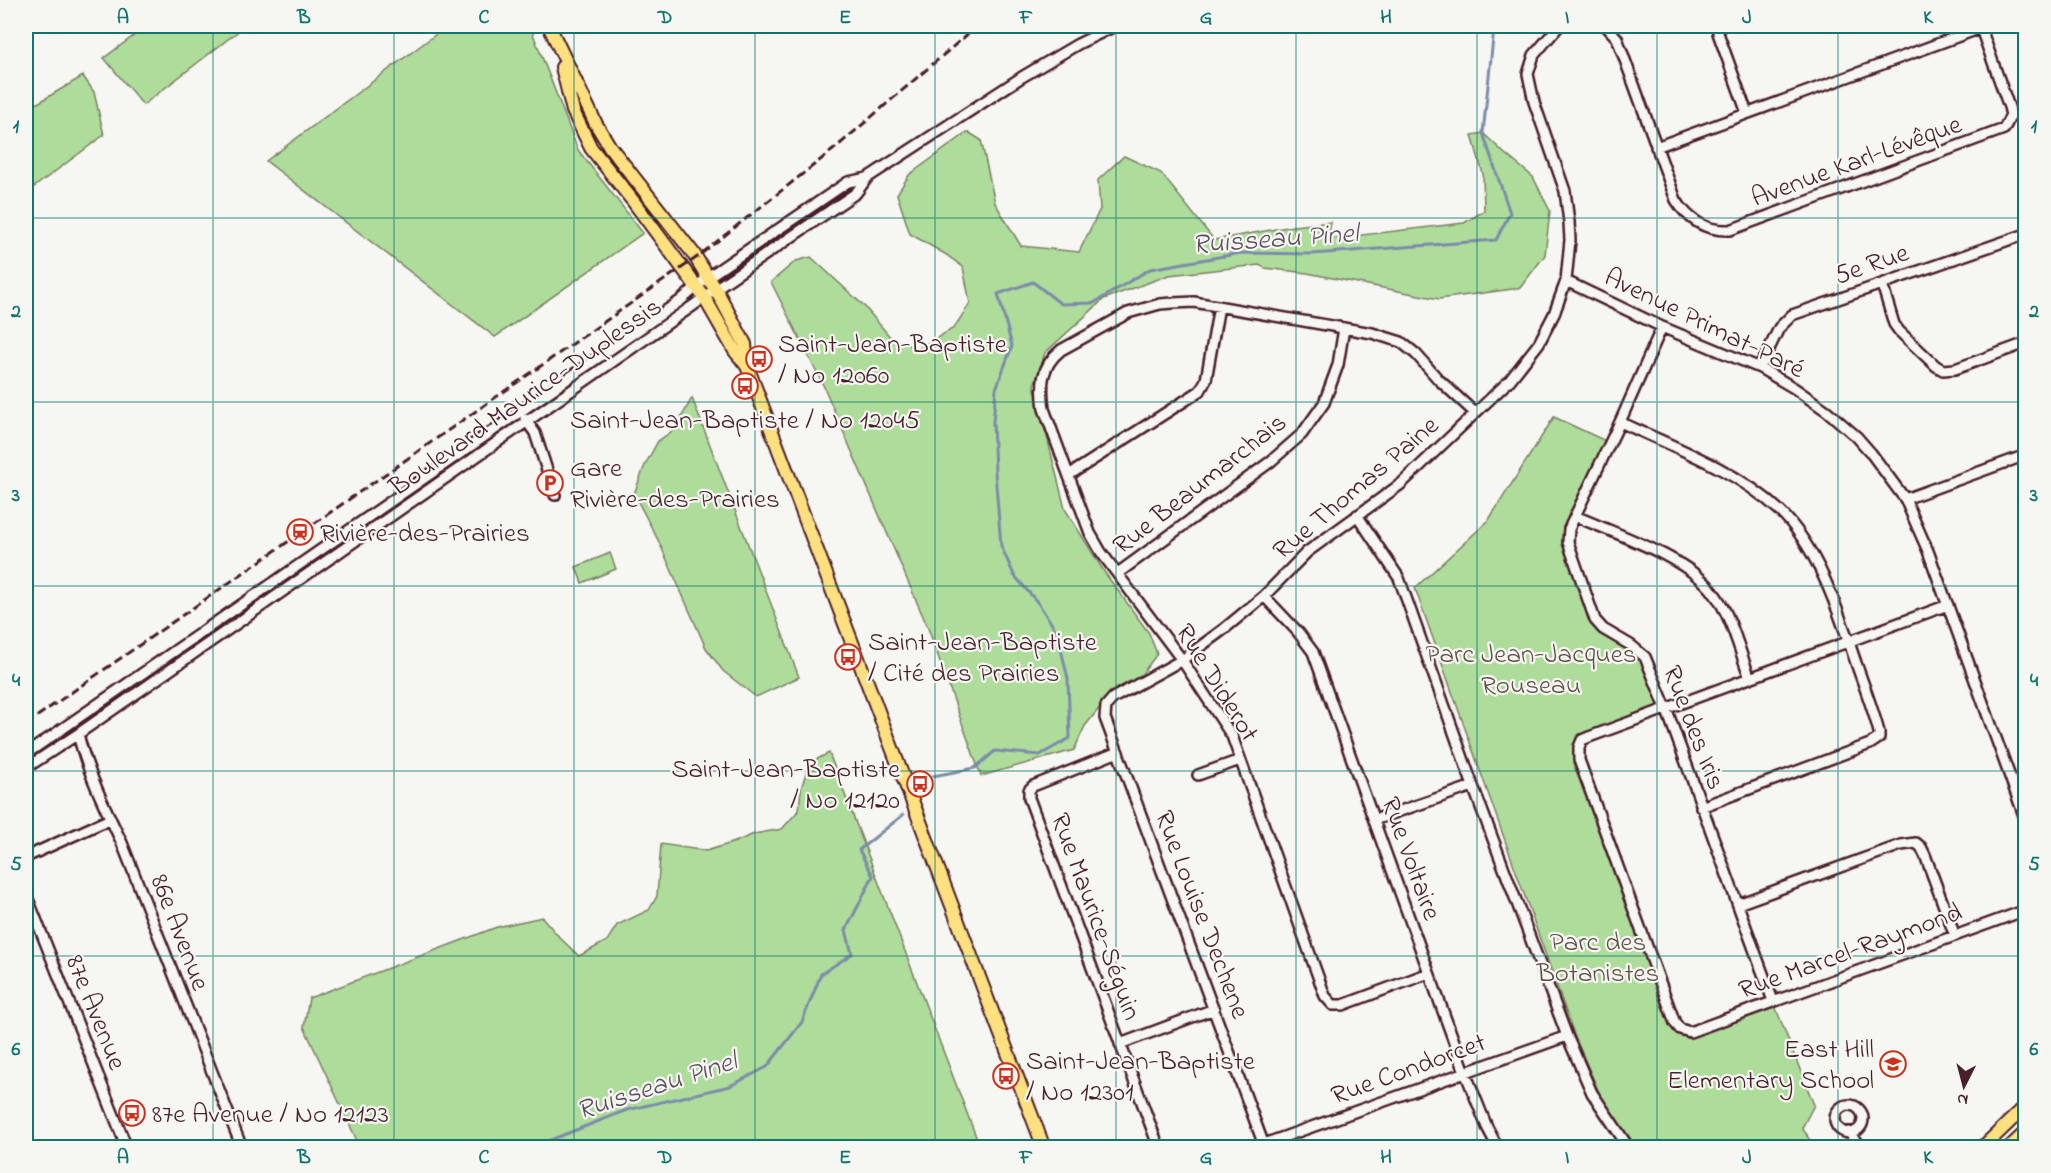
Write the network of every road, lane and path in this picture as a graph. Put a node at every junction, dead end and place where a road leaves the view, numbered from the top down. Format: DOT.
graph roads {
  1 [pos="549,26"];
  2 [pos="1115,26"];
  3 [pos="1559,26"];
  4 [pos="1606,26"];
  5 [pos="1718,26"];
  6 [pos="1981,27"];
  7 [pos="555,42"];
  8 [pos="1747,113"];
  9 [pos="1656,147"];
  10 [pos="867,178"];
  11 [pos="2025,234"];
  12 [pos="708,277"];
  13 [pos="1566,281"];
  14 [pos="1882,284"];
  15 [pos="695,286"];
  16 [pos="715,289"];
  17 [pos="704,297"];
  18 [pos="1220,306"];
  19 [pos="1662,327"];
  20 [pos="1344,328"];
  21 [pos="2025,343"];
  22 [pos="747,366"];
  23 [pos="1760,368"];
  24 [pos="520,412"];
  25 [pos="1475,412"];
  26 [pos="527,422"];
  27 [pos="1620,422"];
  28 [pos="2025,455"];
  29 [pos="1069,475"];
  30 [pos="555,495"];
  31 [pos="1905,499"];
  32 [pos="1357,514"];
  33 [pos="1575,516"];
  34 [pos="1118,573"];
  35 [pos="1264,596"];
  36 [pos="1948,605"];
  37 [pos="1849,642"];
  38 [pos="1182,660"];
  39 [pos="1750,678"];
  40 [pos="1113,698"];
  41 [pos="1666,708"];
  42 [pos="78,734"];
  43 [pos="1118,752"];
  44 [pos="26,754"];
  45 [pos="1240,760"];
  46 [pos="26,768"];
  47 [pos="1198,775"];
  48 [pos="1473,786"];
  49 [pos="1701,807"];
  50 [pos="110,819"];
  51 [pos="1374,820"];
  52 [pos="2025,821"];
  53 [pos="26,857"];
  54 [pos="26,894"];
  55 [pos="1738,904"];
  56 [pos="2025,910"];
  57 [pos="1955,936"];
  58 [pos="1429,973"];
  59 [pos="1773,1001"];
  60 [pos="1214,1009"];
  61 [pos="1567,1036"];
  62 [pos="1120,1044"];
  63 [pos="1465,1072"];
  64 [pos="2025,1106"];
  65 [pos="1849,1132"];
  66 [pos="2025,1132"];
  67 [pos="1265,1146"];
  68 [pos="127,1148"];
  69 [pos="242,1148"];
  70 [pos="1044,1148"];
  71 [pos="1159,1148"];
  72 [pos="1498,1148"];
  73 [pos="1629,1148"];
  74 [pos="1860,1148"];
  75 [pos="1982,1148"];
  76 [pos="2009,1148"];
  1 -- 7 [label="main road"];
  2 -- 10 [label="street, Boulevard Maurice-Duplessis"];
  3 -- 13 [label="street, Rue Thomas Paine"];
  4 -- 9 [label="street"];
  5 -- 8 [label="street"];
  6 -- 8 [label="street"];
  6 -- 9 [label="street, Avenue Karl-Lévêque"];
  7 -- 12 [label="main road"];
  7 -- 15 [label="main road"];
  8 -- 9 [label="street"];
  10 -- 12 [label="street, Boulevard Maurice-Duplessis"];
  10 -- 16 [label="street, Boulevard Maurice-Duplessis"];
  11 -- 14 [label="street, 5e Rue"];
  12 -- 15 [label="street, Boulevard Maurice-Duplessis"];
  12 -- 16 [label="main road"];
  13 -- 19 [label="street, Avenue Primat-Paré"];
  13 -- 25 [label="street, Rue Thomas Paine"];
  14 -- 21 [label="street"];
  14 -- 23 [label="street, 5e Rue"];
  15 -- 17 [label="main road"];
  15 -- 24 [label="street, Boulevard Maurice-Duplessis"];
  16 -- 17 [label="street, Boulevard Maurice-Duplessis"];
  16 -- 22 [label="main road"];
  17 -- 22 [label="main road"];
  17 -- 26 [label="street, Boulevard Maurice-Duplessis"];
  18 -- 20 [label="street"];
  18 -- 29 [label="street"];
  18 -- 29 [label="street, Rue Diderot"];
  19 -- 23 [label="street, Avenue Primat-Paré"];
  19 -- 27 [label="street, Rue des Iris"];
  20 -- 25 [label="street"];
  20 -- 34 [label="street, Rue Beaumarchais"];
  22 -- 70 [label="main road"];
  23 -- 31 [label="street, Avenue Primat-Paré"];
  24 -- 26 [label="street"];
  24 -- 44 [label="street, Boulevard Maurice-Duplessis"];
  25 -- 32 [label="street, Rue Thomas Paine"];
  26 -- 30 [label="street"];
  26 -- 42 [label="street, Boulevard Maurice-Duplessis"];
  27 -- 33 [label="street, Rue des Iris"];
  27 -- 37 [label="street"];
  28 -- 31 [label="street"];
  29 -- 34 [label="street, Rue Diderot"];
  31 -- 36 [label="street, Avenue Primat-Paré"];
  32 -- 35 [label="street, Rue Thomas Paine"];
  32 -- 48 [label="street"];
  33 -- 39 [label="street"];
  33 -- 41 [label="street, Rue des Iris"];
  34 -- 38 [label="street, Rue Diderot"];
  35 -- 38 [label="street, Rue Thomas Paine"];
  35 -- 51 [label="street, Rue Voltaire"];
  36 -- 37 [label="street"];
  36 -- 52 [label="street, Avenue Primat-Paré"];
  37 -- 39 [label="street"];
  37 -- 49 [label="street"];
  38 -- 40 [label="street, Rue Thomas Paine"];
  38 -- 45 [label="street, Rue Diderot"];
  39 -- 41 [label="street"];
  40 -- 43 [label="street, Rue Louise Dechene"];
  41 -- 49 [label="street, Rue des Iris"];
  41 -- 59 [label="street, Rue Marcel-Raymond"];
  42 -- 46 [label="street, Boulevard Maurice-Duplessis"];
  42 -- 50 [label="street, 86e Avenue"];
  43 -- 60 [label="street, Rue Louise Dechene"];
  43 -- 62 [label="street, Rue Maurice-Séguin"];
  45 -- 47 [label="street"];
  45 -- 58 [label="street, Rue Diderot"];
  48 -- 51 [label="street"];
  48 -- 61 [label="street"];
  49 -- 55 [label="street, Rue des Iris"];
  50 -- 53 [label="street"];
  50 -- 69 [label="street, 86e Avenue"];
  51 -- 58 [label="street, Rue Voltaire"];
  54 -- 68 [label="street, 87e Avenue"];
  55 -- 57 [label="street"];
  55 -- 59 [label="street, Rue des Iris"];
  56 -- 57 [label="street, Rue Marcel-Raymond"];
  57 -- 59 [label="street, Rue Marcel-Raymond"];
  58 -- 63 [label="street, Rue Voltaire"];
  60 -- 62 [label="street"];
  60 -- 67 [label="street, Rue Louise Dechene"];
  61 -- 63 [label="street, Rue Condorcet"];
  61 -- 73 [label="street"];
  62 -- 71 [label="street, Rue Maurice-Séguin"];
  63 -- 67 [label="street, Rue Condorcet"];
  63 -- 72 [label="street, Rue Voltaire"];
  64 -- 75 [label="main road"];
  65 -- 74 [label="street"];
  66 -- 76 [label="main road"];
}
